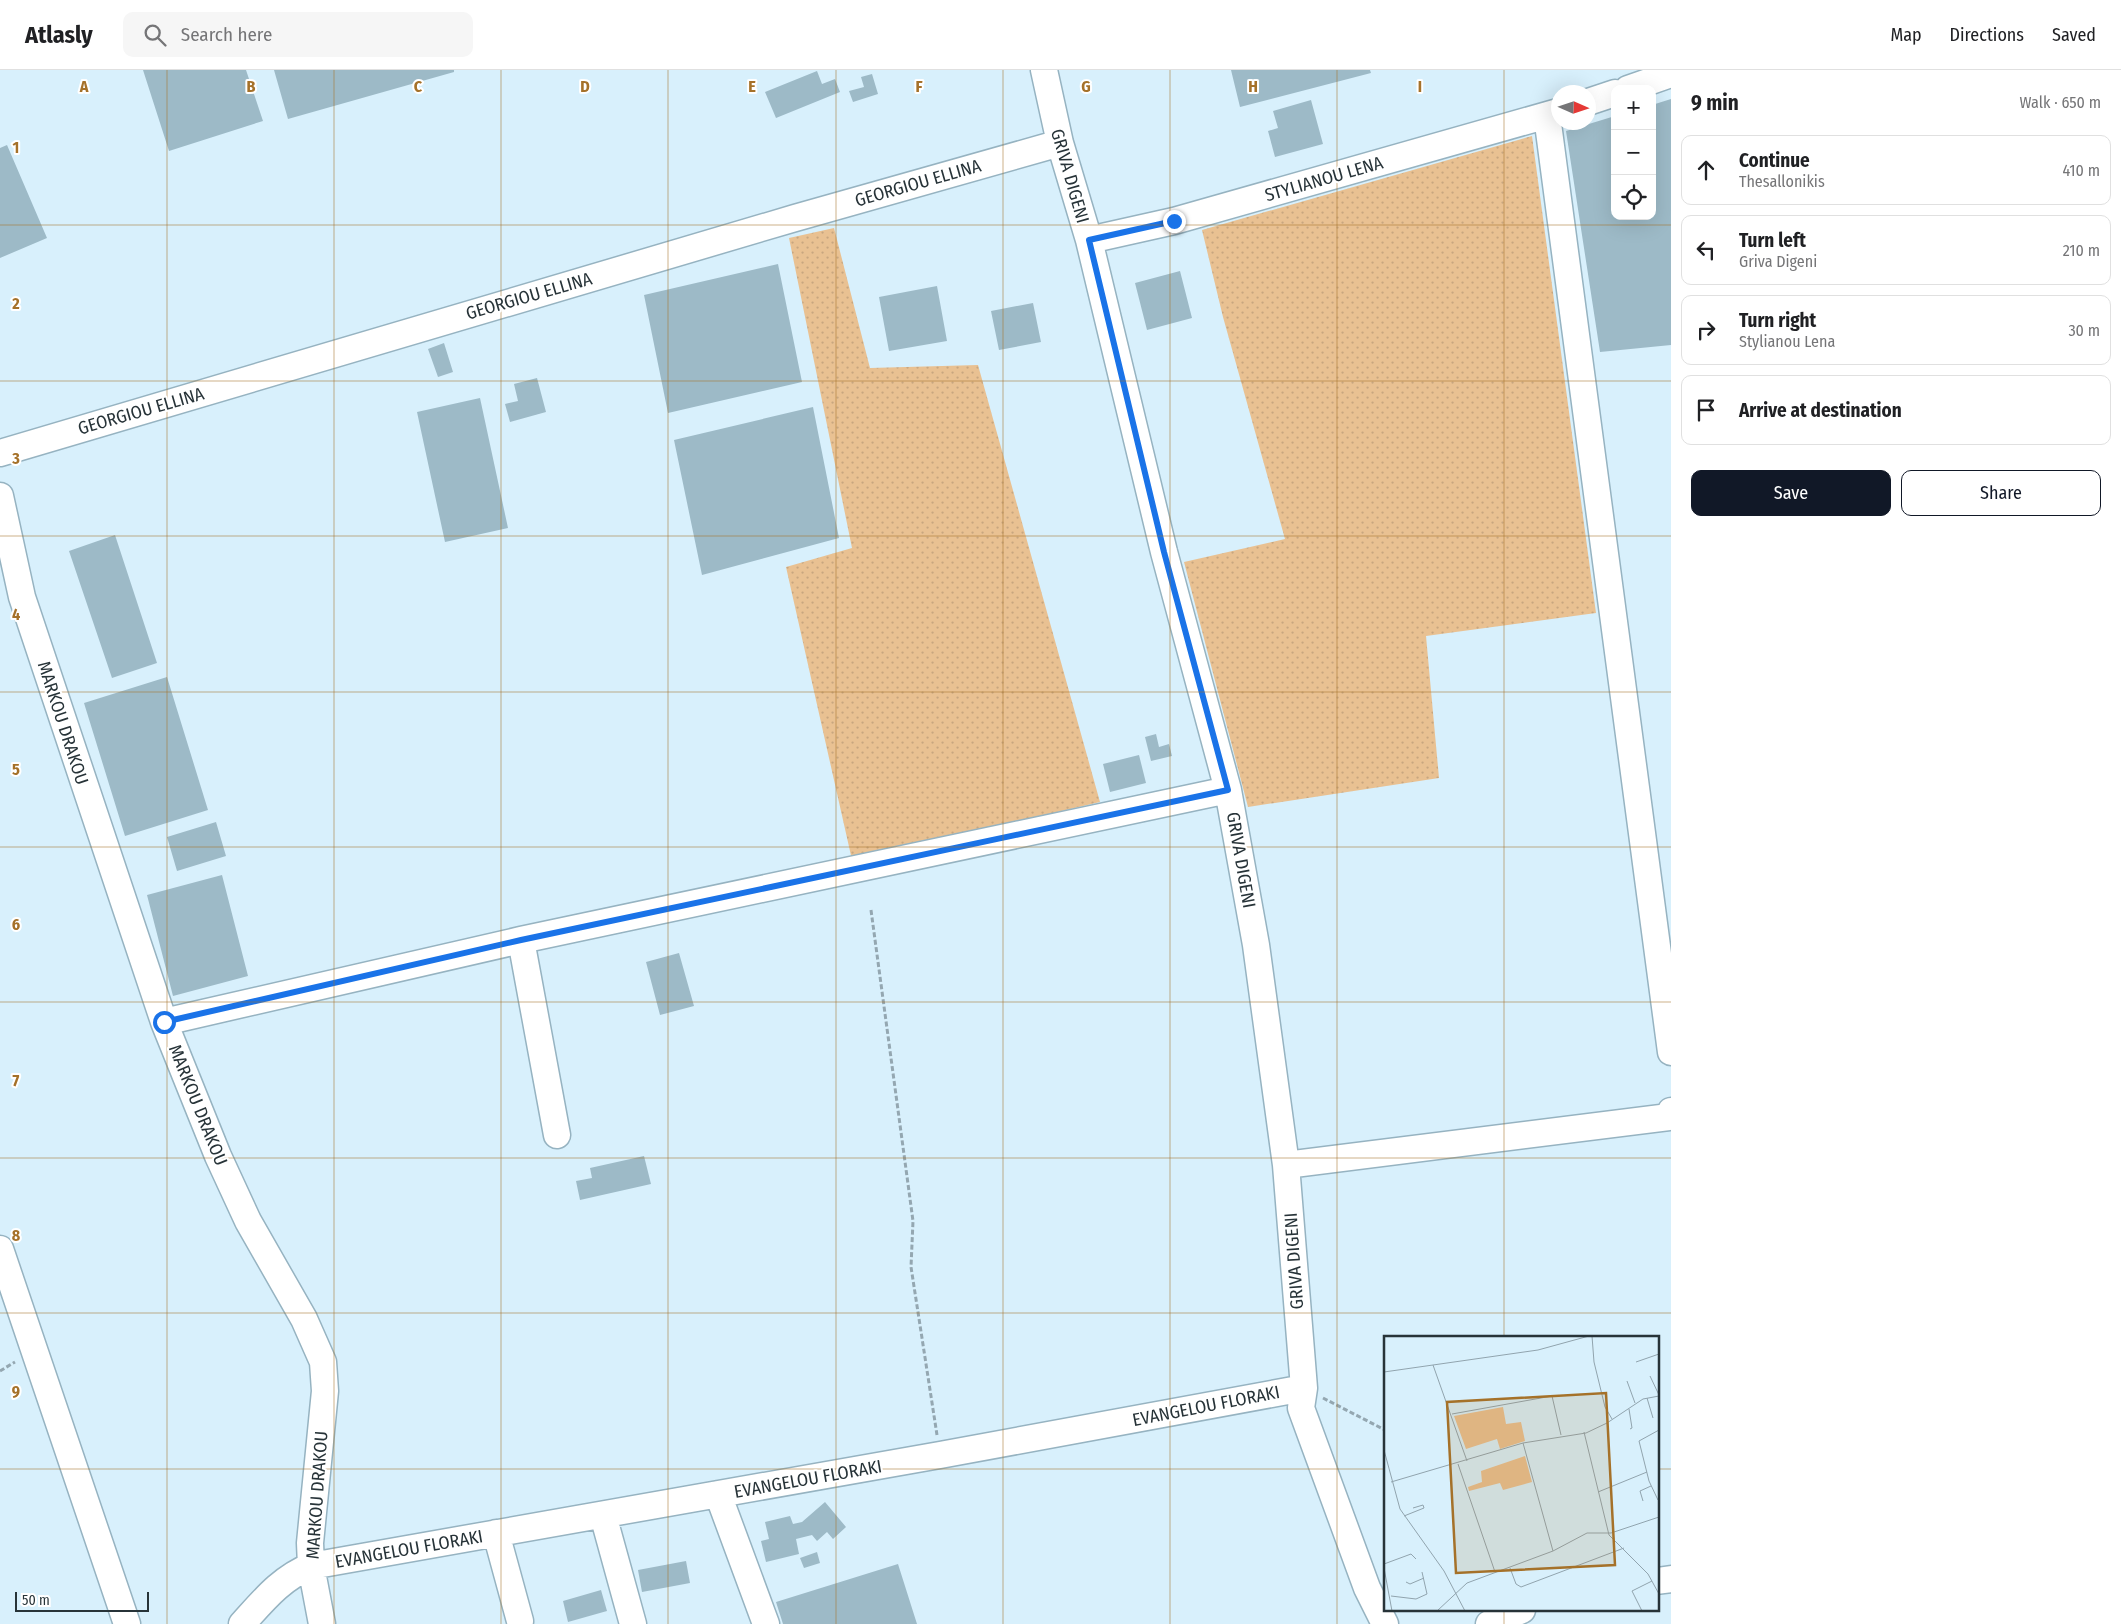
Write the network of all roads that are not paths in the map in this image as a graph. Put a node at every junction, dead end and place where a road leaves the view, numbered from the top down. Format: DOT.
graph roads {
  1 [pos="1044,70"];
  2 [pos="1671,74"];
  3 [pos="1639,85"];
  4 [pos="1611,94"];
  5 [pos="1596,99"];
  6 [pos="1551,115"];
  7 [pos="1555,130"];
  8 [pos="1060,143"];
  9 [pos="1089,240"];
  10 [pos="0,453"];
  11 [pos="0,496"];
  12 [pos="11,601"];
  13 [pos="1228,790"];
  14 [pos="521,940"];
  15 [pos="164,1022"];
  16 [pos="1671,1052"];
  17 [pos="1671,1111"];
  18 [pos="557,1135"];
  19 [pos="1286,1165"];
  20 [pos="0,1250"];
  21 [pos="1304,1388"];
  22 [pos="718,1494"];
  23 [pos="603,1515"];
  24 [pos="496,1534"];
  25 [pos="311,1566"];
  26 [pos="1671,1579"];
  27 [pos="1658,1581"];
  28 [pos="1517,1612"];
  29 [pos="520,1622"];
  30 [pos="127,1624"];
  31 [pos="242,1624"];
  32 [pos="322,1624"];
  33 [pos="633,1624"];
  34 [pos="766,1624"];
  35 [pos="1385,1624"];
  36 [pos="1489,1624"];
  1 -- 8 [label="street, GRIVA DIGENI"];
  2 -- 3 [label="street"];
  4 -- 5 [label="street"];
  6 -- 9 [label="street, STYLIANOU LENA"];
  7 -- 16 [label="street"];
  8 -- 9 [label="street, GRIVA DIGENI"];
  8 -- 10 [label="street, GEORGIOU ELLINA"];
  9 -- 13 [label="street, GRIVA DIGENI"];
  11 -- 12 [label="street, MARKOU DRAKOU"];
  12 -- 15 [label="street, MARKOU DRAKOU"];
  13 -- 14 [label="street"];
  13 -- 19 [label="street, GRIVA DIGENI"];
  14 -- 15 [label="street"];
  14 -- 18 [label="street"];
  15 -- 25 [label="street, MARKOU DRAKOU"];
  17 -- 19 [label="street"];
  19 -- 21 [label="street, GRIVA DIGENI"];
  20 -- 30 [label="street"];
  21 -- 22 [label="street, EVANGELOU FLORAKI"];
  21 -- 35 [label="street, GRIVA DIGENI"];
  22 -- 23 [label="street, EVANGELOU FLORAKI"];
  22 -- 34 [label="street"];
  23 -- 24 [label="street, EVANGELOU FLORAKI"];
  23 -- 33 [label="street"];
  24 -- 25 [label="street, EVANGELOU FLORAKI"];
  24 -- 29 [label="street"];
  25 -- 31 [label="street, EVANGELOU FLORAKI"];
  25 -- 32 [label="street, MARKOU DRAKOU"];
  26 -- 27 [label="street"];
  28 -- 36 [label="street"];
}
